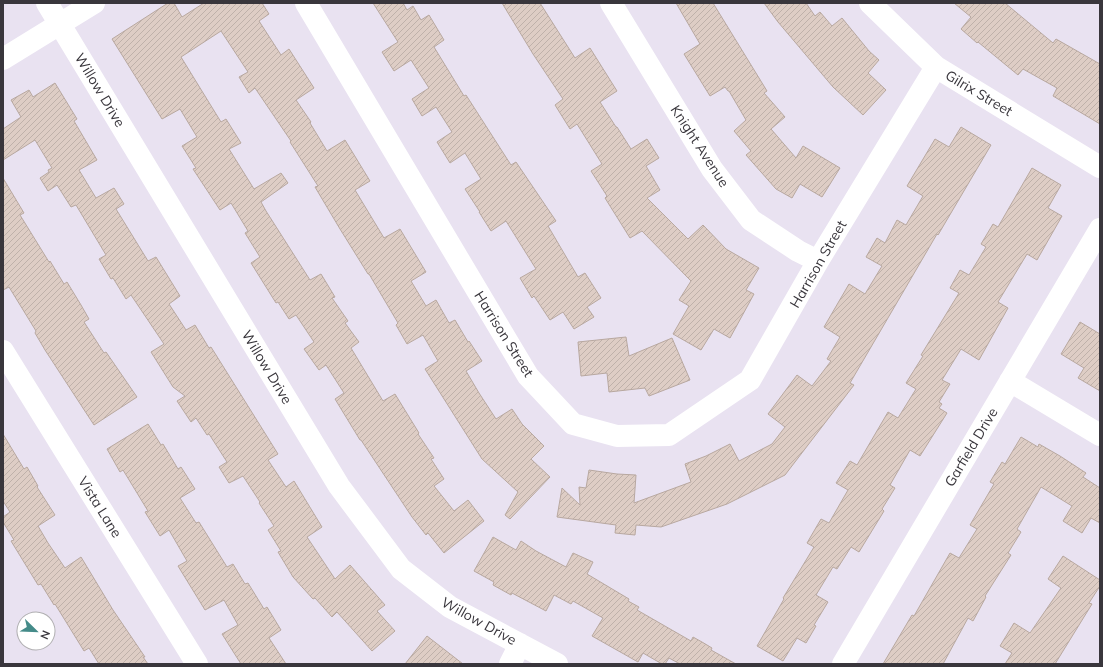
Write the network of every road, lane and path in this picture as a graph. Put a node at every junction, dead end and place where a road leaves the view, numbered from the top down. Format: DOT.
graph roads {
  1 [pos="47,3"];
  2 [pos="94,3"];
  3 [pos="306,3"];
  4 [pos="611,3"];
  5 [pos="870,3"];
  6 [pos="60,24"];
  7 [pos="3,59"];
  8 [pos="936,67"];
  9 [pos="1100,167"];
  10 [pos="1100,229"];
  11 [pos="818,261"];
  12 [pos="3,351"];
  13 [pos="1010,381"];
  14 [pos="1100,435"];
  15 [pos="520,644"];
  16 [pos="197,664"];
  17 [pos="510,664"];
  18 [pos="557,664"];
  19 [pos="843,664"];
  1 -- 6 [label="street, Willow Drive"];
  2 -- 6 [label="street"];
  3 -- 11 [label="street, Harrison Street"];
  4 -- 11 [label="street, Knight Avenue"];
  5 -- 8 [label="street, Gilrix Street"];
  6 -- 7 [label="street"];
  6 -- 15 [label="street, Willow Drive"];
  8 -- 9 [label="street, Gilrix Street"];
  8 -- 11 [label="street, Harrison Street"];
  10 -- 13 [label="street, Garfield Drive"];
  12 -- 16 [label="street, Vista Lane"];
  13 -- 14 [label="street"];
  13 -- 19 [label="street, Garfield Drive"];
  15 -- 17 [label="street"];
  15 -- 18 [label="street, Willow Drive"];
}
